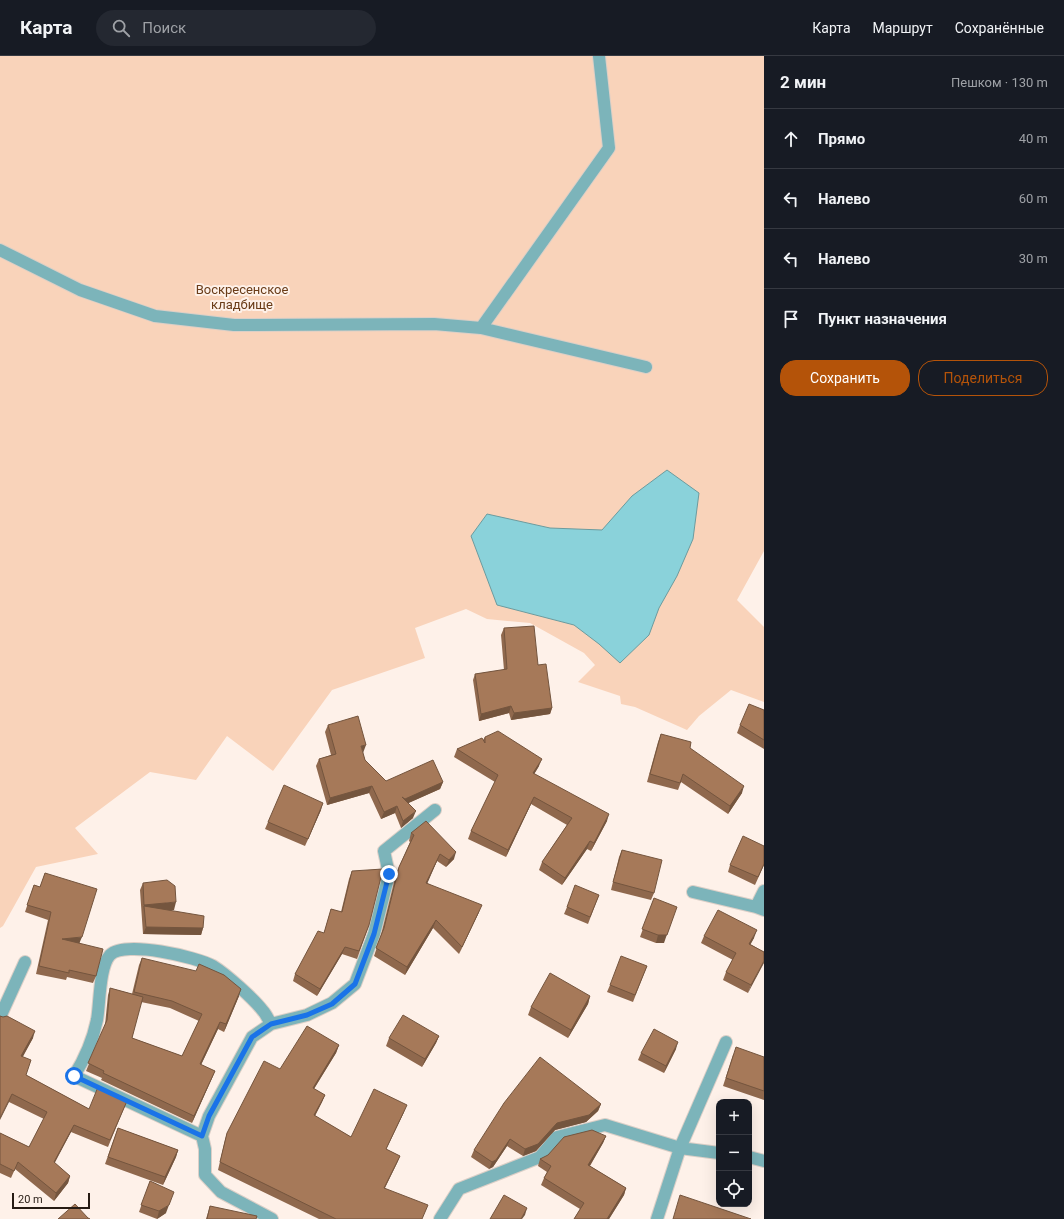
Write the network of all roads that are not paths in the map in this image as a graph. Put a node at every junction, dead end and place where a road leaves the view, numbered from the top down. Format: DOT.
graph roads {
  1 [pos="599,56"];
  2 [pos="0,250"];
  3 [pos="481,328"];
  4 [pos="646,367"];
  5 [pos="435,810"];
  6 [pos="764,891"];
  7 [pos="693,892"];
  8 [pos="760,908"];
  9 [pos="25,962"];
  10 [pos="0,1017"];
  11 [pos="271,1024"];
  12 [pos="726,1042"];
  13 [pos="202,1136"];
  14 [pos="680,1148"];
  15 [pos="716,1153"];
  16 [pos="752,1158"];
  17 [pos="764,1161"];
  18 [pos="272,1219"];
  19 [pos="440,1219"];
  20 [pos="657,1219"];
  1 -- 3 [label="street"];
  2 -- 3 [label="street"];
  3 -- 4 [label="street"];
  5 -- 11 [label="street"];
  6 -- 8 [label="street"];
  7 -- 8 [label="street"];
  9 -- 10 [label="street"];
  11 -- 13 [label="street"];
  11 -- 13 [label="street"];
  12 -- 14 [label="street"];
  13 -- 18 [label="street"];
  14 -- 15 [label="street"];
  14 -- 19 [label="street"];
  14 -- 20 [label="street"];
  16 -- 17 [label="street"];
}
